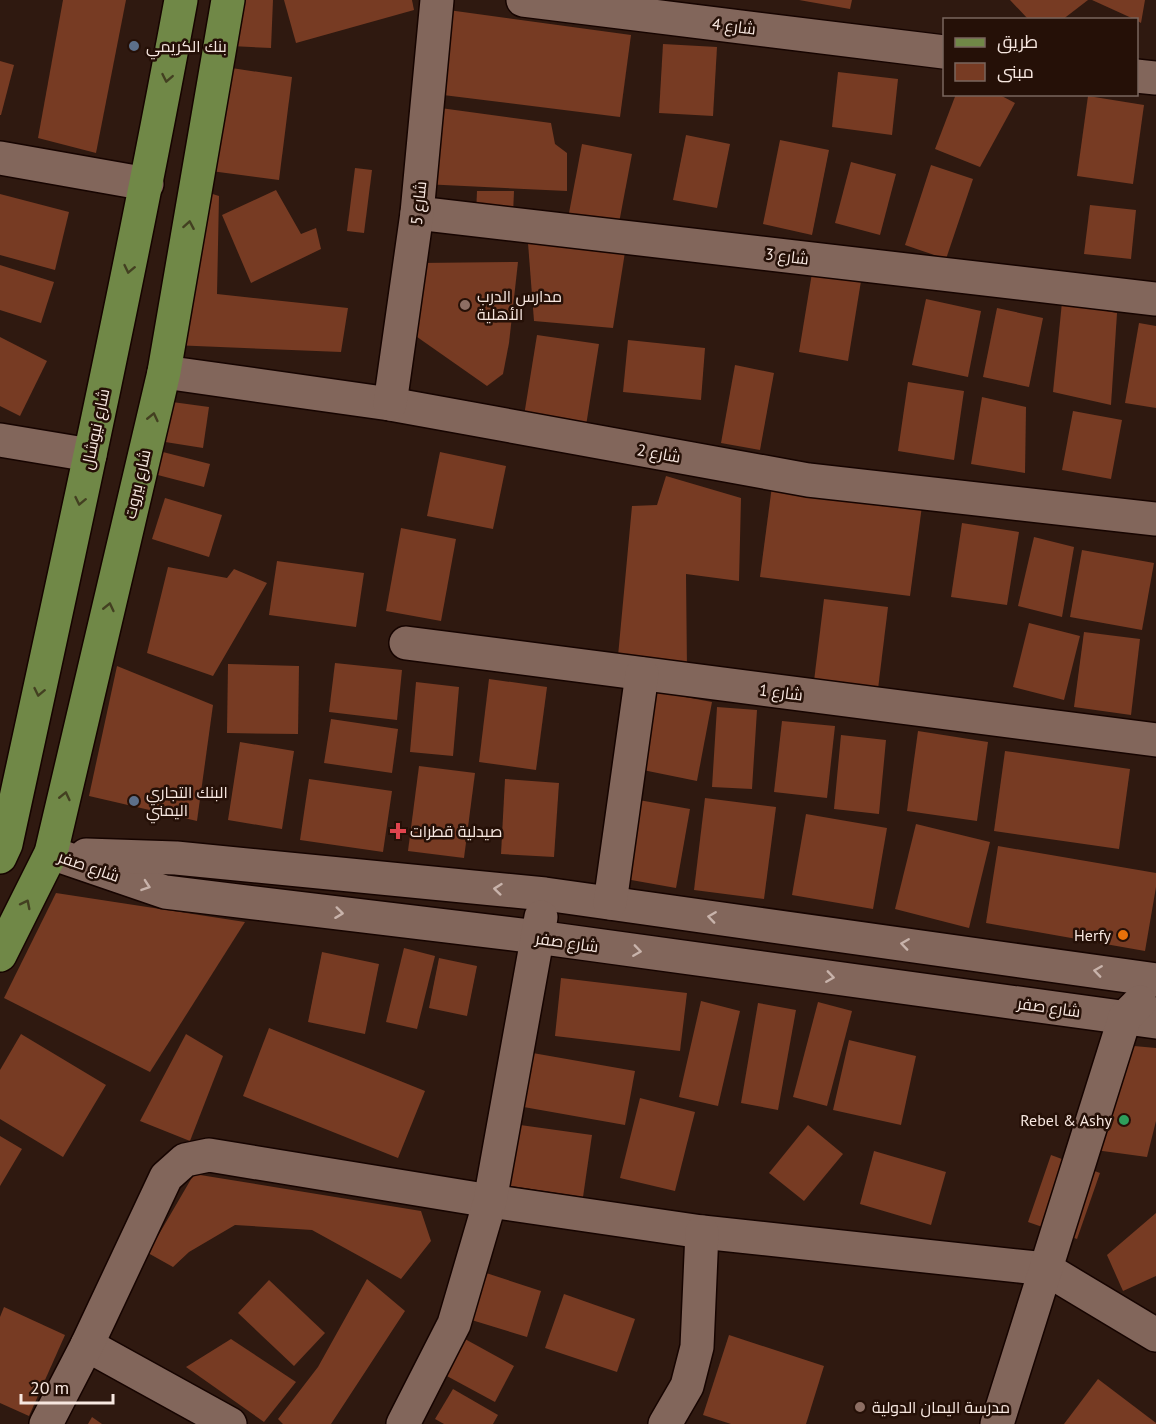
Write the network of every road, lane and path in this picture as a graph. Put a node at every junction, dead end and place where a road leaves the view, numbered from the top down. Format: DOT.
graph roads {
  1 [pos="181,0"];
  2 [pos="228,0"];
  3 [pos="437,0"];
  4 [pos="523,0"];
  5 [pos="943,52"];
  6 [pos="1138,76"];
  7 [pos="1156,78"];
  8 [pos="0,158"];
  9 [pos="147,184"];
  10 [pos="417,213"];
  11 [pos="1156,299"];
  12 [pos="164,372"];
  13 [pos="390,404"];
  14 [pos="0,440"];
  15 [pos="90,455"];
  16 [pos="1156,519"];
  17 [pos="406,643"];
  18 [pos="642,674"];
  19 [pos="1156,740"];
  20 [pos="2,848"];
  21 [pos="51,853"];
  22 [pos="545,894"];
  23 [pos="609,903"];
  24 [pos="537,937"];
  25 [pos="0,955"];
  26 [pos="1156,980"];
  27 [pos="1156,987"];
  28 [pos="1140,1019"];
  29 [pos="490,1201"];
  30 [pos="702,1232"];
  31 [pos="1046,1269"];
  32 [pos="1156,1335"];
  33 [pos="87,1345"];
  34 [pos="46,1424"];
  35 [pos="230,1424"];
  36 [pos="403,1424"];
  37 [pos="665,1424"];
  38 [pos="997,1424"];
  1 -- 9 [label="main road, شارع نيوشال, one-way"];
  12 -- 2 [label="main road, شارع بيروت, one-way"];
  3 -- 10 [label="street, شارع 5"];
  4 -- 5 [label="street, شارع 4"];
  6 -- 7 [label="street"];
  8 -- 9 [label="street"];
  9 -- 15 [label="main road, شارع نيوشال, one-way"];
  10 -- 11 [label="street, شارع 3"];
  10 -- 13 [label="street, شارع 5"];
  12 -- 13 [label="street, شارع 2"];
  21 -- 12 [label="main road, شارع بيروت, one-way"];
  13 -- 16 [label="street, شارع 2"];
  14 -- 15 [label="street"];
  15 -- 20 [label="main road, شارع نيوشال, one-way"];
  17 -- 18 [label="street, شارع 1"];
  18 -- 19 [label="street, شارع 1"];
  18 -- 23 [label="street"];
  20 -- 21 [label="main road"];
  22 -- 21 [label="street, شارع صفر, one-way"];
  21 -- 24 [label="street, شارع صفر, one-way"];
  25 -- 21 [label="main road, شارع بيروت, one-way"];
  22 -- 23 [label="street, شارع صفر"];
  22 -- 24 [label="street"];
  26 -- 23 [label="street, شارع صفر, one-way"];
  24 -- 28 [label="street, شارع صفر, one-way"];
  24 -- 29 [label="street"];
  27 -- 28 [label="street"];
  28 -- 31 [label="street"];
  29 -- 30 [label="street"];
  29 -- 33 [label="street"];
  29 -- 36 [label="street"];
  30 -- 31 [label="street"];
  30 -- 37 [label="street"];
  31 -- 32 [label="street"];
  31 -- 38 [label="street"];
  33 -- 34 [label="street"];
  33 -- 35 [label="street"];
}
